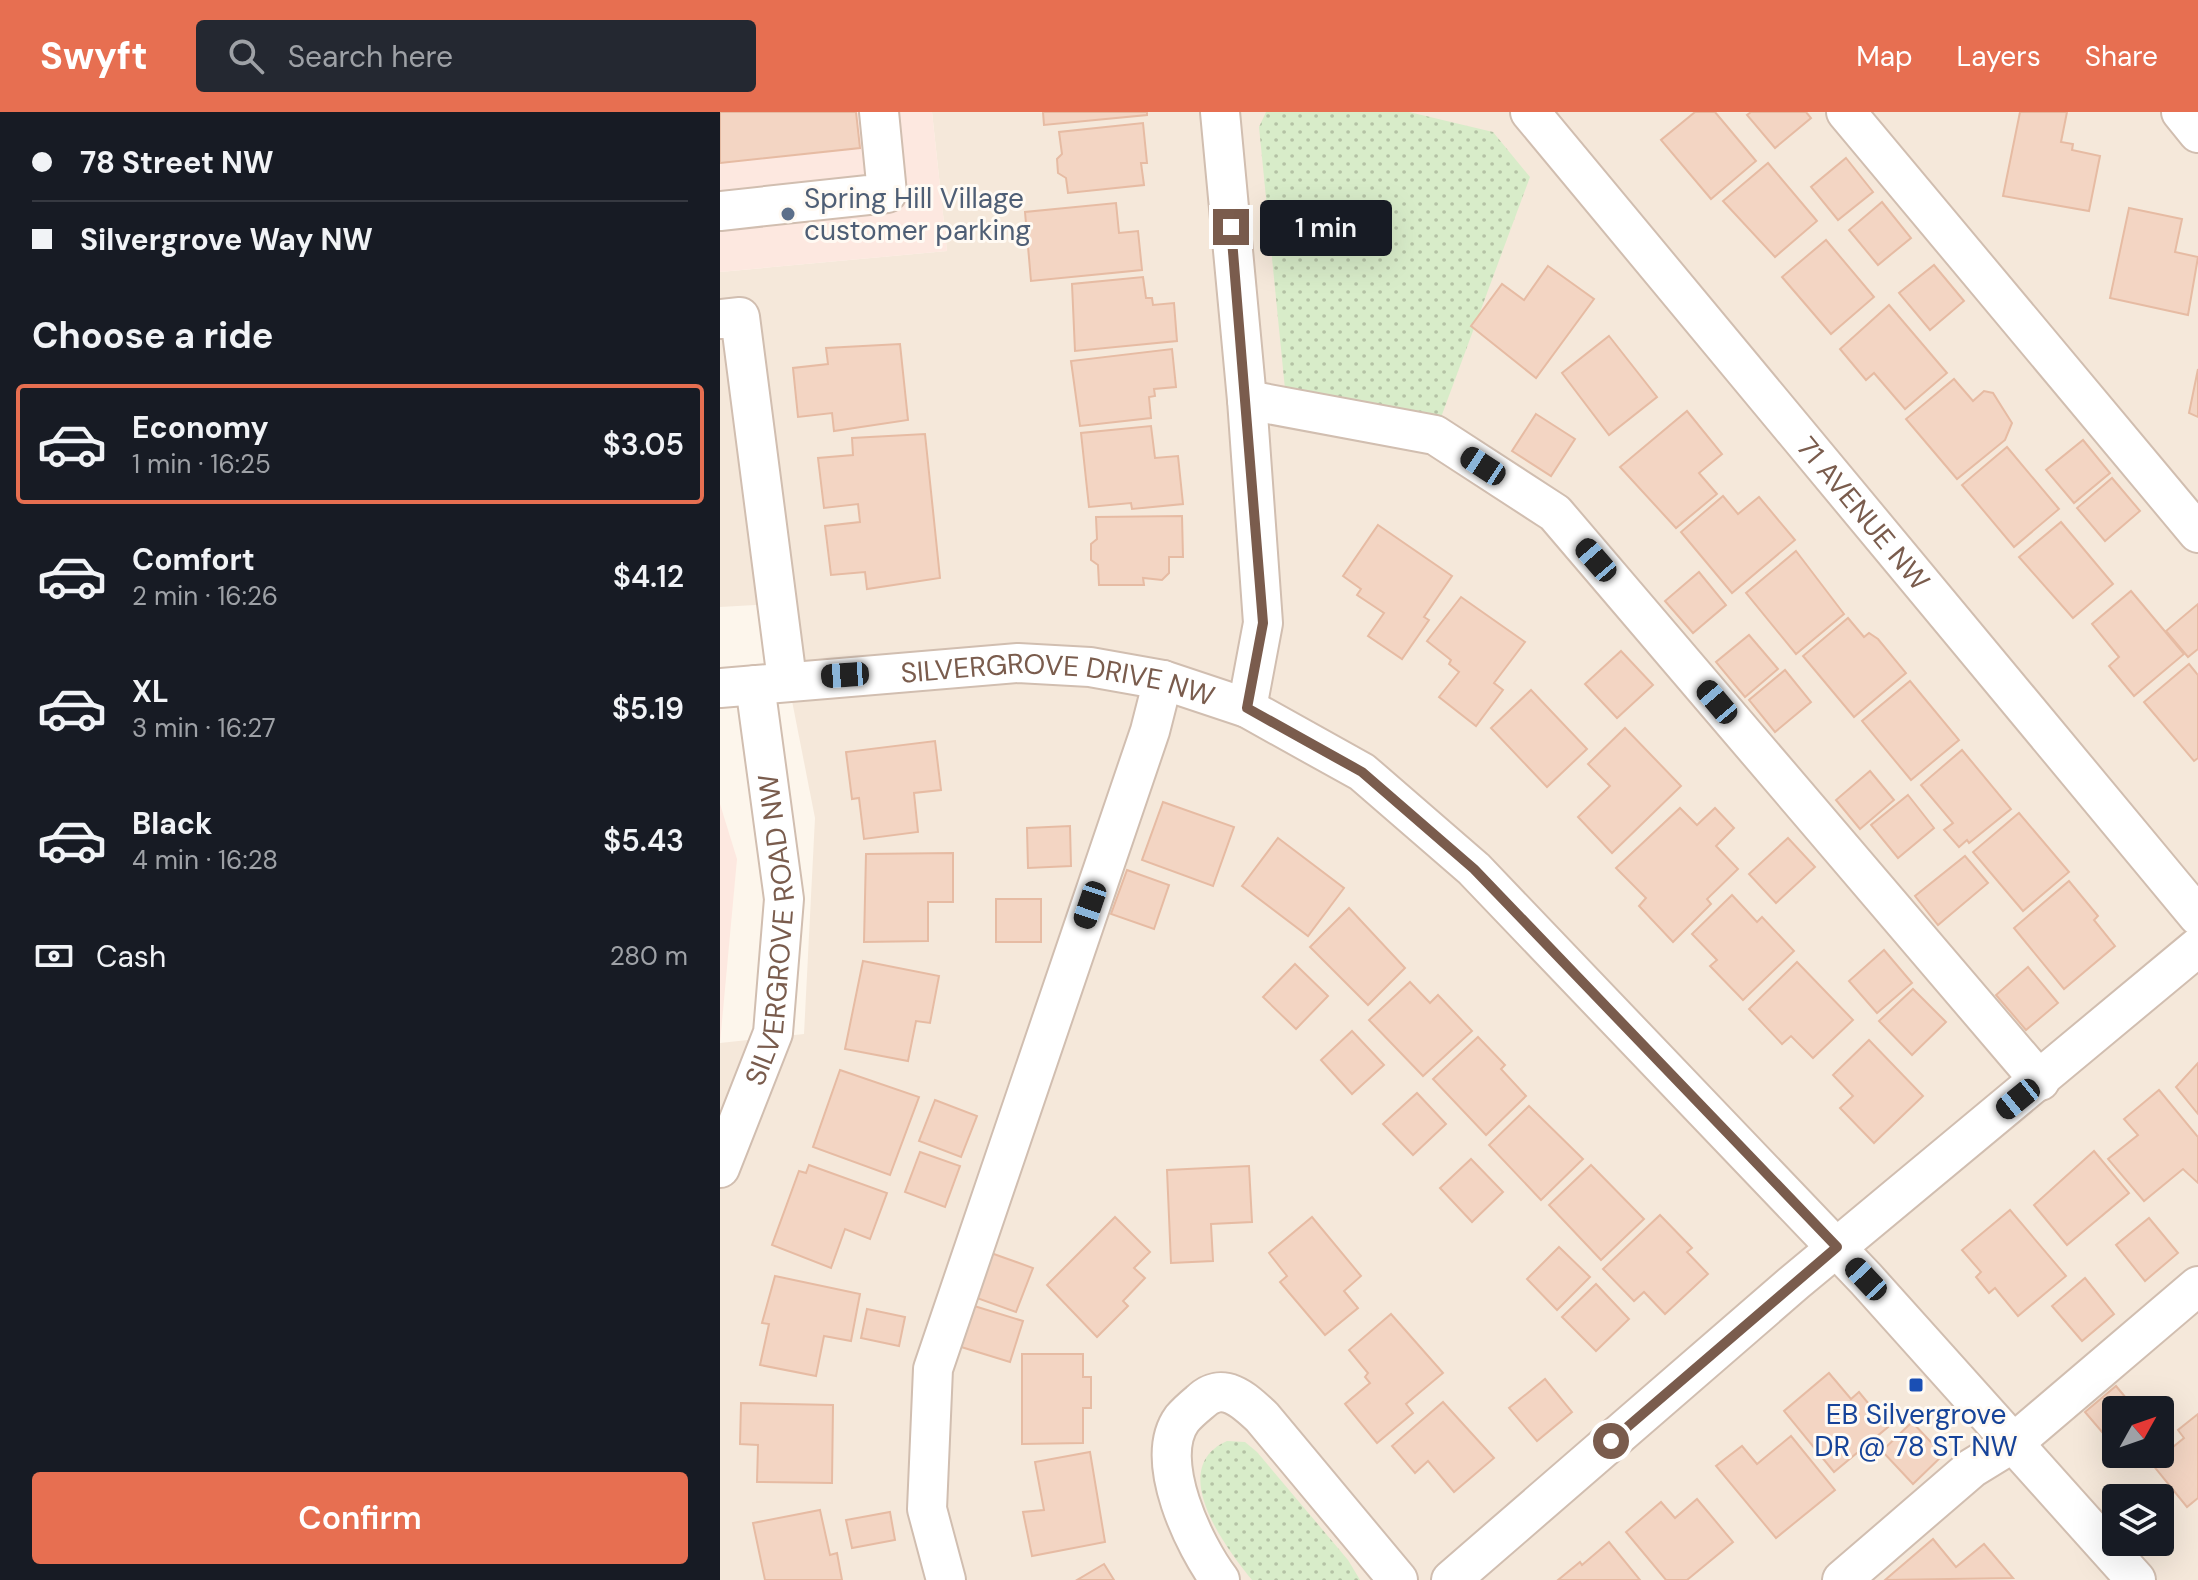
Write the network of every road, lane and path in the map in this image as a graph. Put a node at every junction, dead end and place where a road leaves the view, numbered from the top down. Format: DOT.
graph roads {
  1 [pos="879,112"];
  2 [pos="1220,112"];
  3 [pos="1530,112"];
  4 [pos="1846,112"];
  5 [pos="2181,112"];
  6 [pos="2198,133"];
  7 [pos="720,211"];
  8 [pos="720,319"];
  9 [pos="1247,400"];
  10 [pos="2198,533"];
  11 [pos="1163,680"];
  12 [pos="754,684"];
  13 [pos="1247,708"];
  14 [pos="2198,916"];
  15 [pos="2198,947"];
  16 [pos="2040,1081"];
  17 [pos="720,1168"];
  18 [pos="1837,1247"];
  19 [pos="2198,1286"];
  20 [pos="2016,1441"];
  21 [pos="946,1580"];
  22 [pos="1220,1580"];
  23 [pos="1398,1580"];
  24 [pos="1451,1580"];
  25 [pos="1842,1580"];
  26 [pos="2136,1580"];
  1 -- 7 [label="street"];
  2 -- 9 [label="street"];
  3 -- 14 [label="street, 71 AVENUE NW"];
  4 -- 10 [label="street"];
  5 -- 6 [label="street"];
  8 -- 12 [label="street, SILVERGROVE ROAD NW"];
  9 -- 13 [label="street"];
  9 -- 16 [label="street"];
  11 -- 12 [label="street, SILVERGROVE DRIVE NW"];
  11 -- 13 [label="street, SILVERGROVE DRIVE NW"];
  11 -- 21 [label="street"];
  12 -- 17 [label="street, SILVERGROVE ROAD NW"];
  13 -- 18 [label="street, SILVERGROVE DRIVE NW"];
  15 -- 16 [label="street"];
  16 -- 18 [label="street"];
  18 -- 20 [label="street, SILVERGROVE DRIVE NW"];
  18 -- 24 [label="street"];
  19 -- 20 [label="street"];
  20 -- 25 [label="street"];
  20 -- 26 [label="street, SILVERGROVE DRIVE NW"];
  22 -- 23 [label="street"];
}
